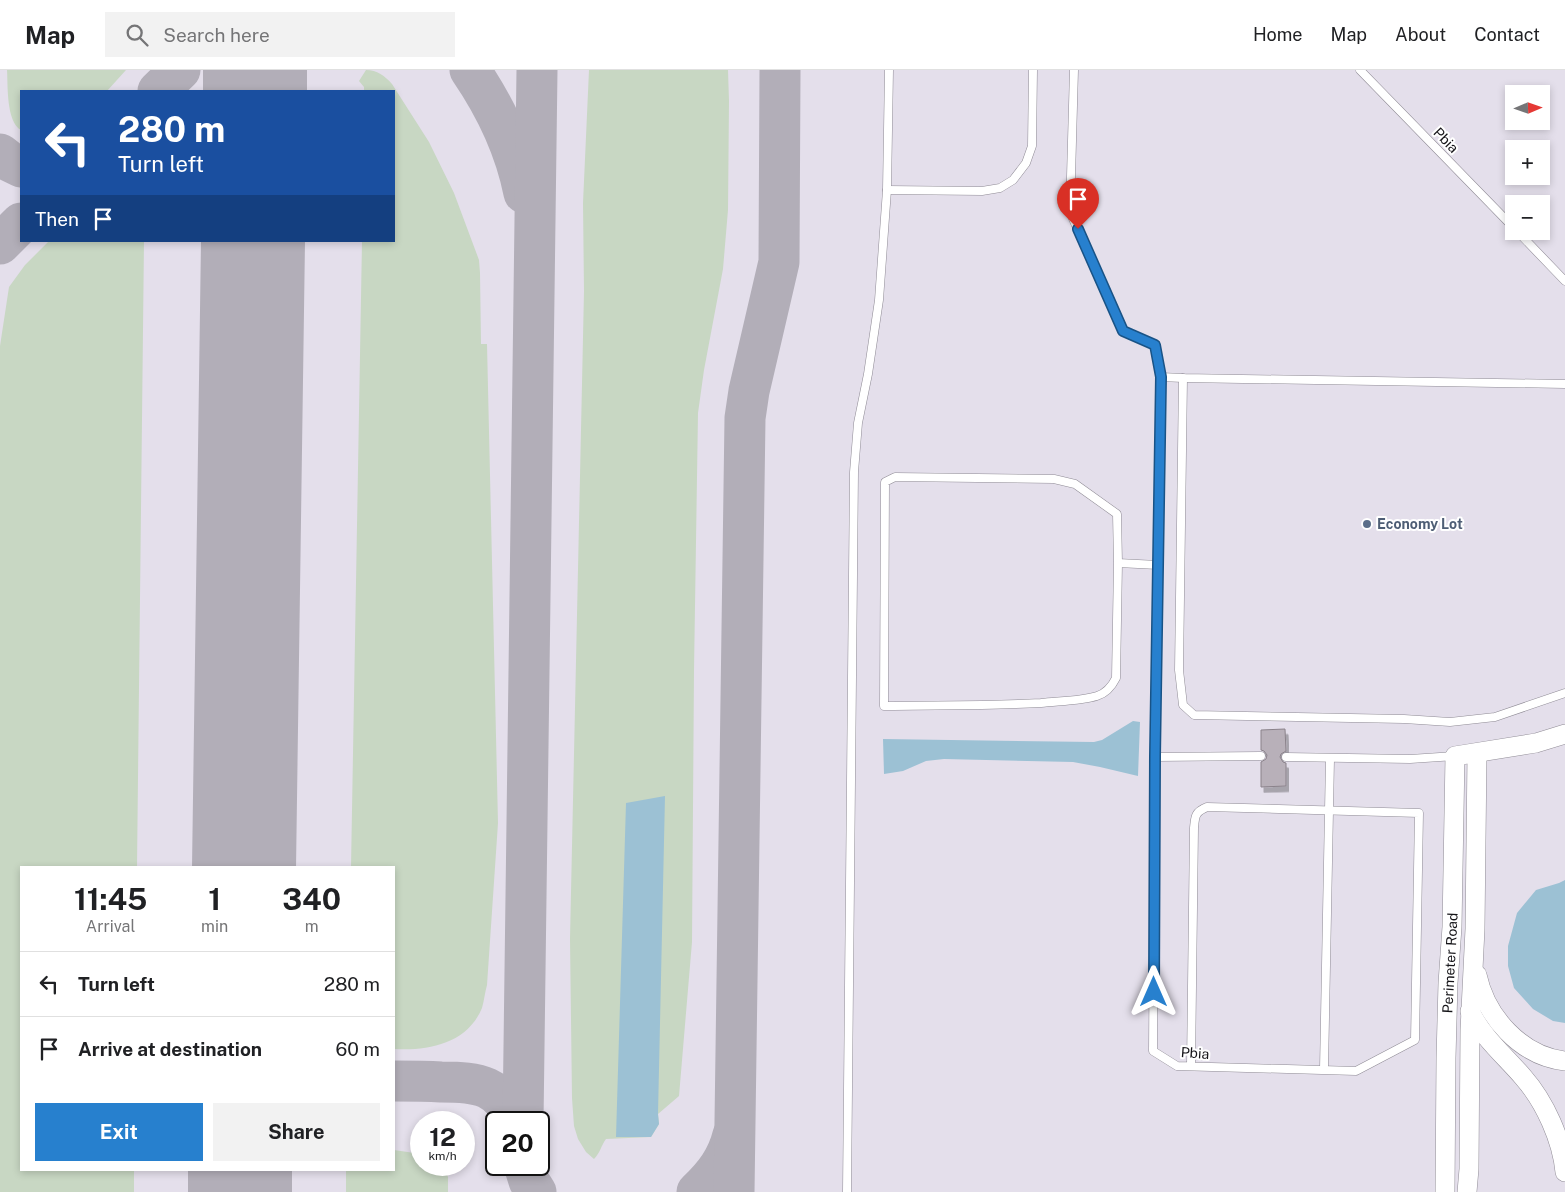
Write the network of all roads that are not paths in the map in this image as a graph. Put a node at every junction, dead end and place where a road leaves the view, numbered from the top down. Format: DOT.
graph roads {
  1 [pos="889,70"];
  2 [pos="1033,70"];
  3 [pos="1074,70"];
  4 [pos="1360,70"];
  5 [pos="887,190"];
  6 [pos="1505,219"];
  7 [pos="1526,240"];
  8 [pos="1565,281"];
  9 [pos="1161,377"];
  10 [pos="1184,378"];
  11 [pos="1565,384"];
  12 [pos="1118,563"];
  13 [pos="1158,565"];
  14 [pos="1565,693"];
  15 [pos="1565,734"];
  16 [pos="1477,754"];
  17 [pos="1155,756"];
  18 [pos="1261,756"];
  19 [pos="1455,756"];
  20 [pos="1286,758"];
  21 [pos="1330,759"];
  22 [pos="1328,812"];
  23 [pos="1452,927"];
  24 [pos="1474,958"];
  25 [pos="1472,1013"];
  26 [pos="1565,1061"];
  27 [pos="1191,1066"];
  28 [pos="1324,1069"];
  29 [pos="1565,1172"];
  30 [pos="847,1192"];
  31 [pos="1445,1192"];
  32 [pos="1467,1192"];
  1 -- 5 [label="lane"];
  2 -- 5 [label="lane"];
  3 -- 9 [label="lane, Pbia"];
  4 -- 6 [label="lane, Pbia"];
  5 -- 30 [label="lane"];
  7 -- 8 [label="lane"];
  9 -- 10 [label="lane"];
  9 -- 13 [label="lane, Pbia"];
  10 -- 11 [label="lane"];
  10 -- 14 [label="lane"];
  12 -- 12 [label="lane"];
  12 -- 13 [label="lane"];
  13 -- 17 [label="lane, Pbia"];
  15 -- 16 [label="street"];
  16 -- 19 [label="street"];
  16 -- 24 [label="street, Perimeter Road"];
  17 -- 18 [label="lane"];
  17 -- 27 [label="lane, Pbia"];
  19 -- 21 [label="lane"];
  19 -- 23 [label="street, Perimeter Road"];
  20 -- 21 [label="lane"];
  21 -- 22 [label="lane"];
  22 -- 27 [label="lane"];
  22 -- 28 [label="lane"];
  22 -- 28 [label="lane, Pbia"];
  23 -- 25 [label="street"];
  23 -- 31 [label="street, Perimeter Road"];
  24 -- 25 [label="street, Perimeter Road"];
  24 -- 26 [label="street"];
  25 -- 29 [label="street"];
  25 -- 32 [label="street, Perimeter Road"];
  27 -- 28 [label="lane, Pbia"];
}
